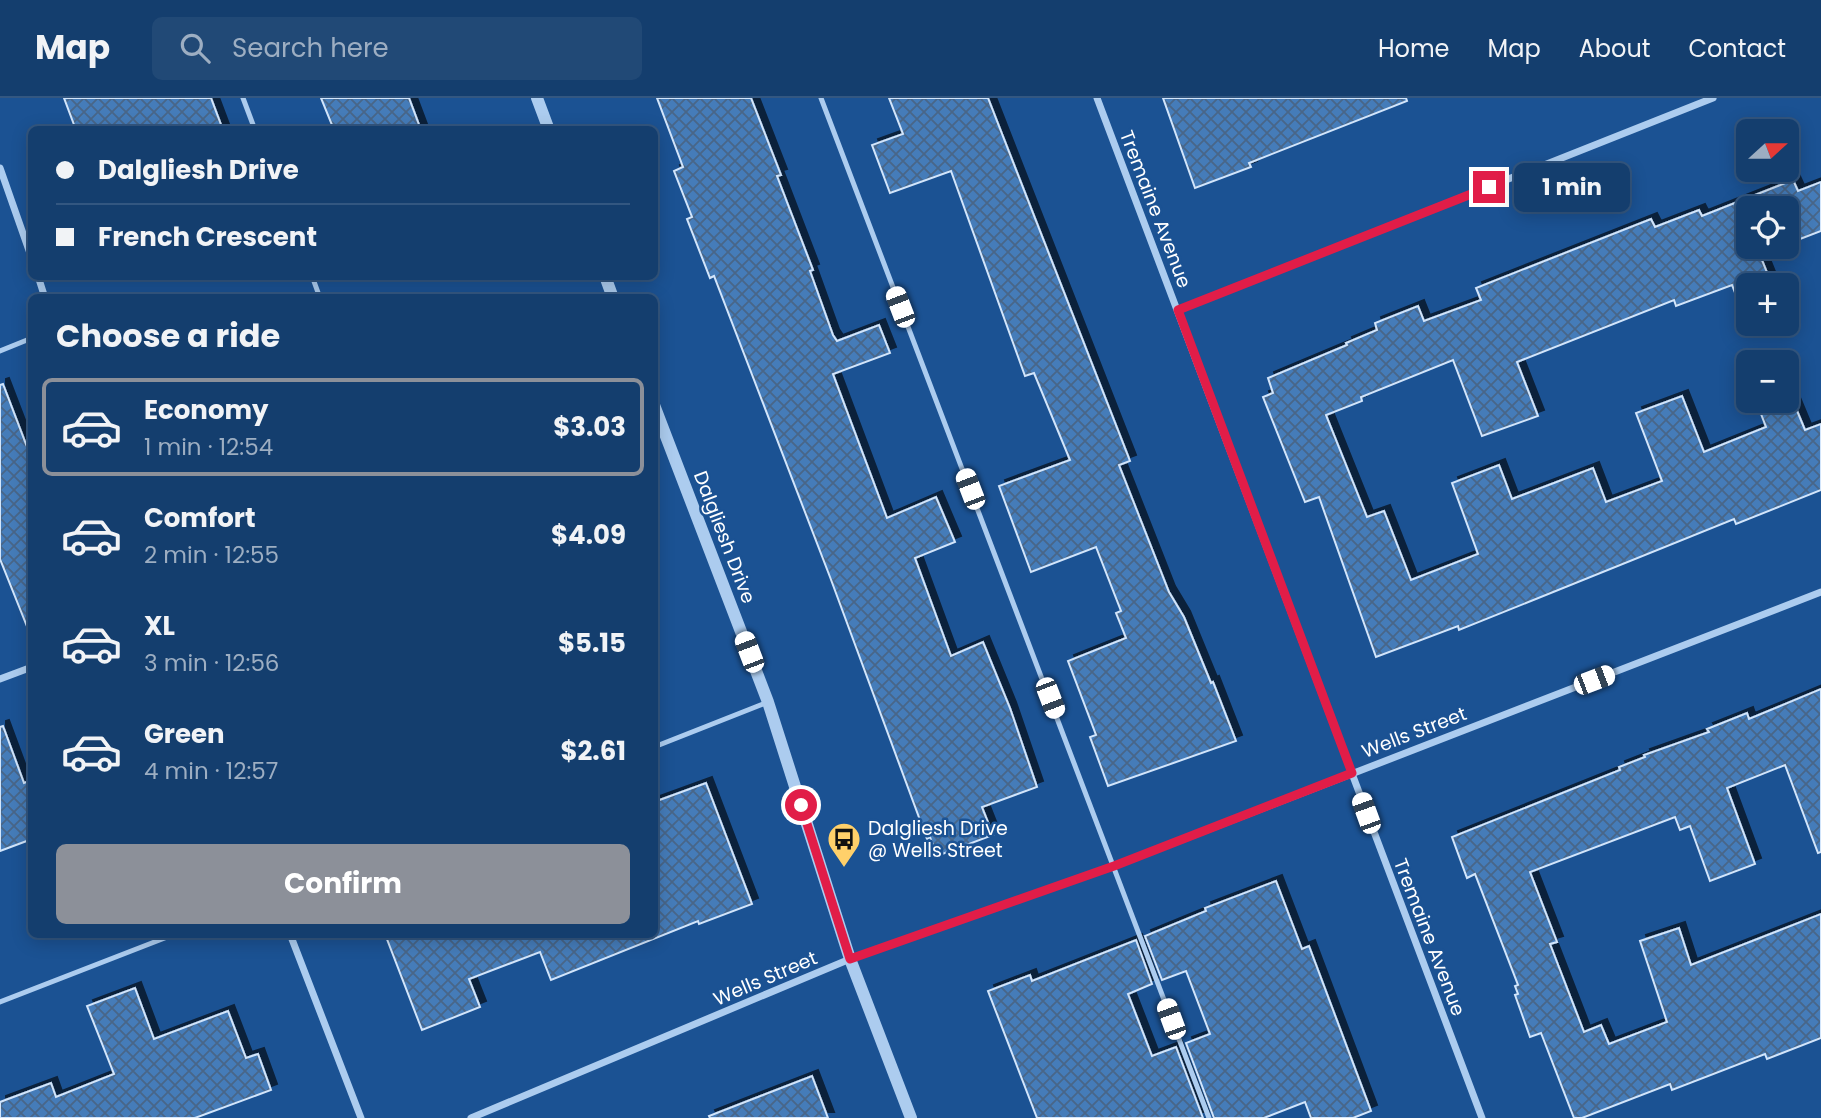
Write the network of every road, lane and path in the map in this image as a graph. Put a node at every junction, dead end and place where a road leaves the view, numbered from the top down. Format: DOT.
graph roads {
  1 [pos="243,98"];
  2 [pos="537,98"];
  3 [pos="821,98"];
  4 [pos="1097,98"];
  5 [pos="1713,98"];
  6 [pos="254,126"];
  7 [pos="548,126"];
  8 [pos="0,168"];
  9 [pos="28,248"];
  10 [pos="1178,310"];
  11 [pos="28,340"];
  12 [pos="0,351"];
  13 [pos="658,415"];
  14 [pos="1821,592"];
  15 [pos="28,668"];
  16 [pos="0,679"];
  17 [pos="768,702"];
  18 [pos="658,745"];
  19 [pos="1352,773"];
  20 [pos="1114,866"];
  21 [pos="165,938"];
  22 [pos="292,938"];
  23 [pos="850,959"];
  24 [pos="0,1002"];
  25 [pos="361,1118"];
  26 [pos="471,1118"];
  27 [pos="911,1118"];
  28 [pos="1209,1118"];
  29 [pos="1482,1118"];
  1 -- 6 [label="lane"];
  2 -- 7 [label="street"];
  3 -- 20 [label="lane"];
  4 -- 10 [label="street, Tremaine Avenue"];
  5 -- 10 [label="street"];
  8 -- 9 [label="street"];
  10 -- 19 [label="street, Tremaine Avenue"];
  11 -- 12 [label="lane"];
  13 -- 17 [label="street, Dalgliesh Drive"];
  14 -- 19 [label="street, Wells Street"];
  15 -- 16 [label="street"];
  17 -- 18 [label="lane"];
  17 -- 23 [label="street, Dalgliesh Drive"];
  19 -- 20 [label="street, Wells Street"];
  19 -- 29 [label="street, Tremaine Avenue"];
  20 -- 23 [label="street, Wells Street"];
  20 -- 28 [label="lane"];
  21 -- 24 [label="lane"];
  22 -- 25 [label="street"];
  23 -- 26 [label="street, Wells Street"];
  23 -- 27 [label="street, Dalgliesh Drive"];
}
